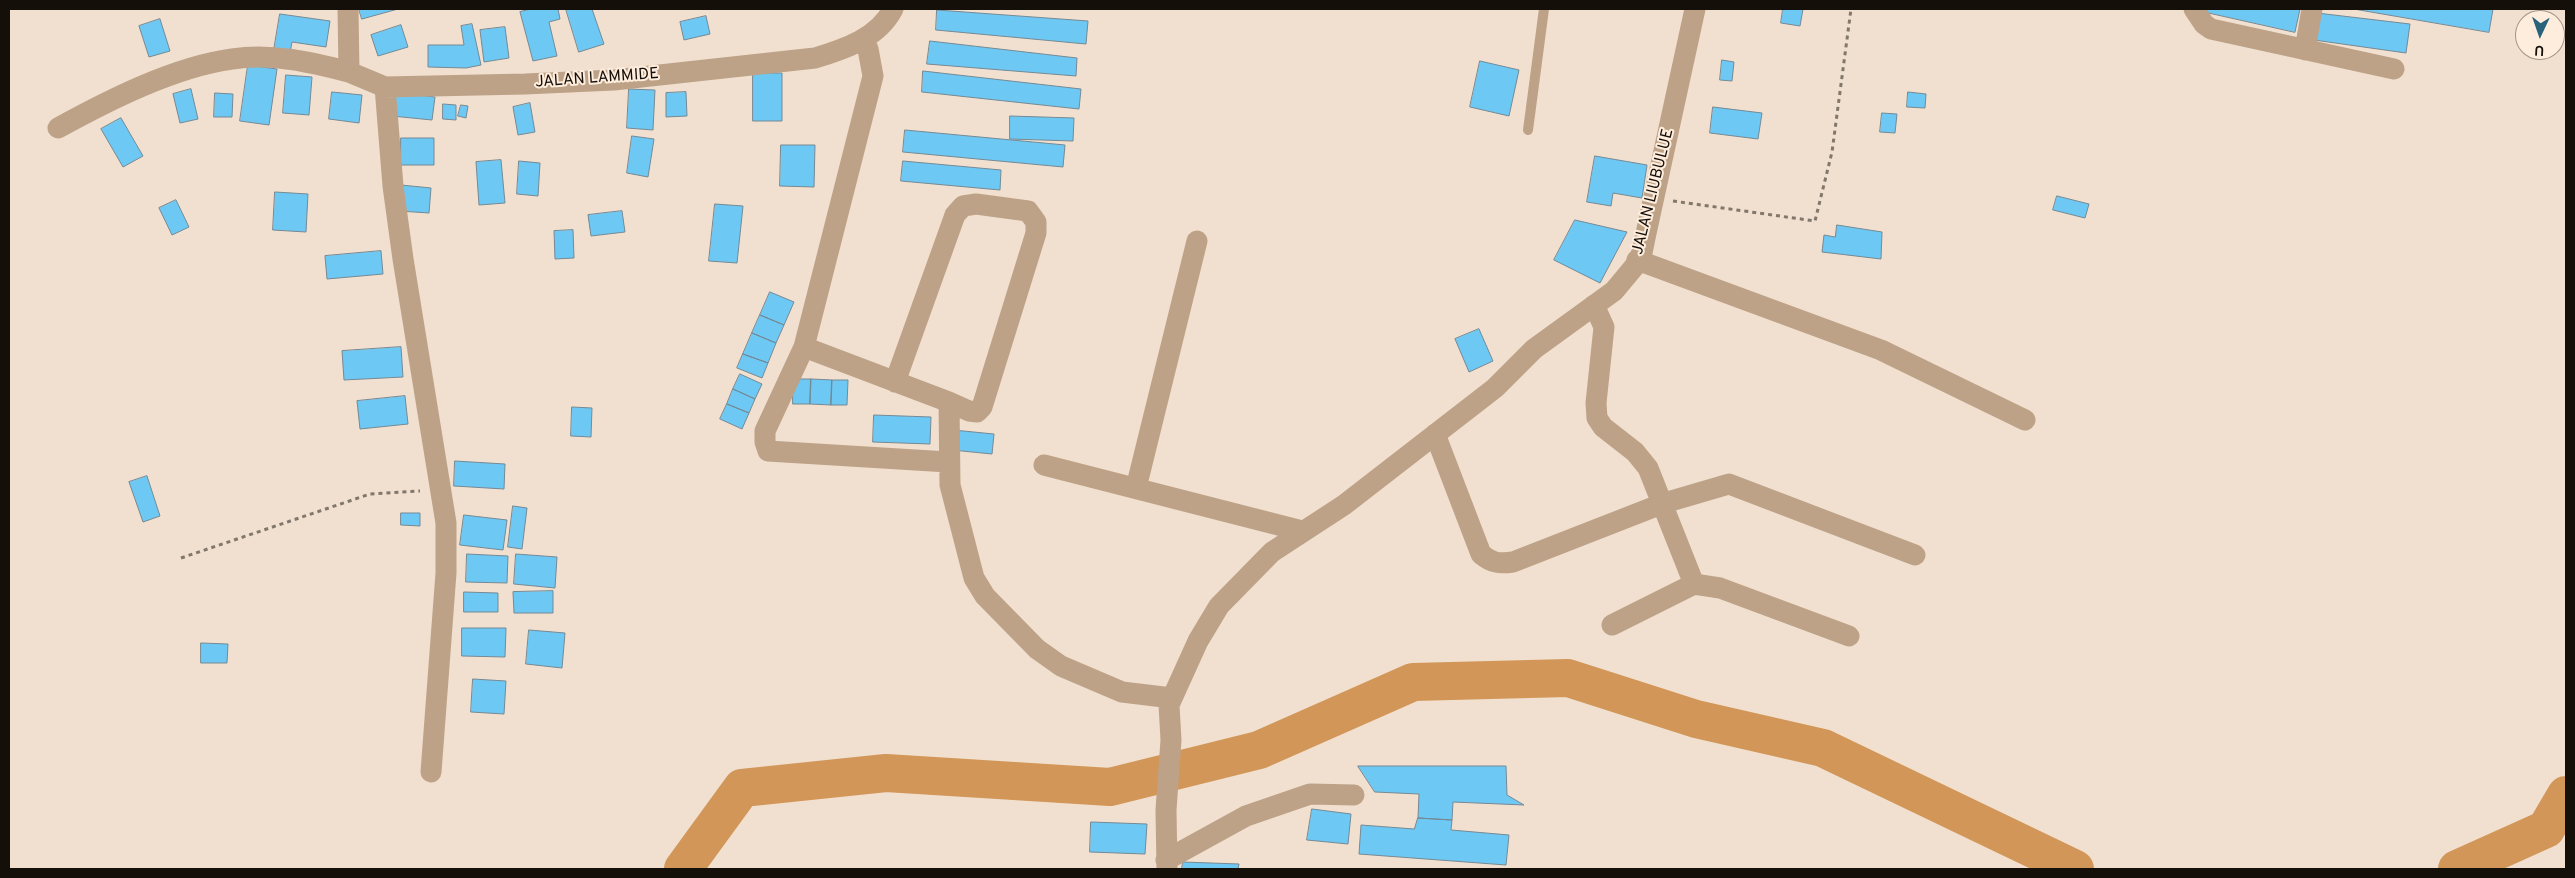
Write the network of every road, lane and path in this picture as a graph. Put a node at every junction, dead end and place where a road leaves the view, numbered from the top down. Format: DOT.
graph roads {
  1 [pos="348,9"];
  2 [pos="893,9"];
  3 [pos="1544,9"];
  4 [pos="1695,9"];
  5 [pos="1851,9"];
  6 [pos="2194,9"];
  7 [pos="2312,9"];
  8 [pos="860,41"];
  9 [pos="2305,50"];
  10 [pos="2394,68"];
  11 [pos="349,72"];
  12 [pos="385,87"];
  13 [pos="58,128"];
  14 [pos="1528,130"];
  15 [pos="1655,198"];
  16 [pos="1198,241"];
  17 [pos="1637,260"];
  18 [pos="1594,305"];
  19 [pos="804,347"];
  20 [pos="895,382"];
  21 [pos="949,402"];
  22 [pos="2025,420"];
  23 [pos="1435,434"];
  24 [pos="948,462"];
  25 [pos="1044,465"];
  26 [pos="1136,488"];
  27 [pos="441,490"];
  28 [pos="1664,503"];
  29 [pos="1302,531"];
  30 [pos="1915,555"];
  31 [pos="181,558"];
  32 [pos="1694,584"];
  33 [pos="1612,625"];
  34 [pos="1849,636"];
  35 [pos="1172,698"];
  36 [pos="431,772"];
  37 [pos="1354,795"];
  38 [pos="1167,864"];
  1 -- 11 [label="street"];
  2 -- 8 [label="street, JALAN LAMMIDE"];
  3 -- 14 [label="lane"];
  4 -- 15 [label="street, JALAN LIUBULUE"];
  5 -- 15 [label="path"];
  6 -- 9 [label="street"];
  7 -- 9 [label="street"];
  8 -- 12 [label="street, JALAN LAMMIDE"];
  8 -- 19 [label="street"];
  9 -- 10 [label="street"];
  11 -- 12 [label="street, JALAN LAMMIDE"];
  11 -- 13 [label="street, JALAN LAMMIDE"];
  12 -- 27 [label="street"];
  15 -- 17 [label="street, JALAN LIUBULUE"];
  16 -- 26 [label="street"];
  17 -- 18 [label="street, JALAN LIUBULUE"];
  17 -- 22 [label="street"];
  18 -- 23 [label="street, JALAN LIUBULUE"];
  18 -- 28 [label="street"];
  19 -- 20 [label="street"];
  19 -- 24 [label="street"];
  20 -- 21 [label="street"];
  20 -- 21 [label="street"];
  21 -- 24 [label="street"];
  23 -- 28 [label="street"];
  23 -- 29 [label="street, JALAN LIUBULUE"];
  24 -- 35 [label="street"];
  25 -- 26 [label="street"];
  26 -- 29 [label="street"];
  27 -- 31 [label="path"];
  27 -- 36 [label="street"];
  28 -- 30 [label="street"];
  28 -- 32 [label="street"];
  29 -- 35 [label="street, JALAN LIUBULUE"];
  32 -- 33 [label="street"];
  32 -- 34 [label="street"];
  35 -- 38 [label="street, JALAN LIUBULUE"];
  37 -- 38 [label="street"];
}
